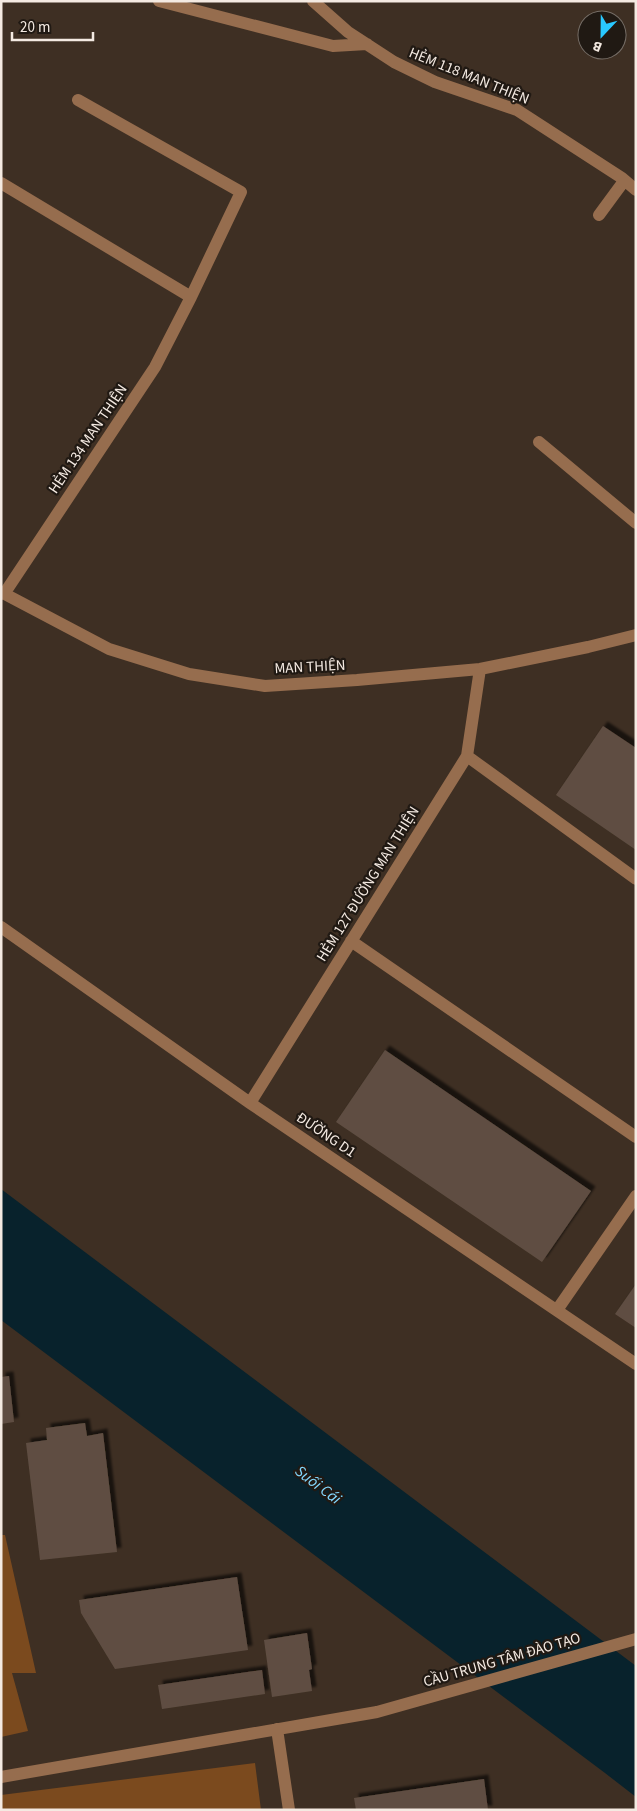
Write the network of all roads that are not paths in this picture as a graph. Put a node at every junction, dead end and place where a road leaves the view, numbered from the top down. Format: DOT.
graph roads {
  1 [pos="160,1"];
  2 [pos="313,1"];
  3 [pos="367,44"];
  4 [pos="78,100"];
  5 [pos="624,181"];
  6 [pos="1,183"];
  7 [pos="636,190"];
  8 [pos="599,215"];
  9 [pos="191,297"];
  10 [pos="539,442"];
  11 [pos="636,523"];
  12 [pos="3,593"];
  13 [pos="636,635"];
  14 [pos="480,669"];
  15 [pos="467,756"];
  16 [pos="636,879"];
  17 [pos="1,927"];
  18 [pos="351,942"];
  19 [pos="250,1103"];
  20 [pos="636,1137"];
  21 [pos="636,1196"];
  22 [pos="557,1310"];
  23 [pos="636,1364"];
  24 [pos="636,1639"];
  25 [pos="277,1729"];
  26 [pos="1,1777"];
  27 [pos="289,1810"];
  1 -- 3 [label="street"];
  2 -- 3 [label="street, HẺM 118 MAN THIỆN"];
  3 -- 5 [label="street, HẺM 118 MAN THIỆN"];
  4 -- 9 [label="street, HẺM 134 MAN THIỆN"];
  5 -- 7 [label="street, HẺM 118 MAN THIỆN"];
  5 -- 8 [label="street"];
  6 -- 9 [label="street"];
  9 -- 12 [label="street, HẺM 134 MAN THIỆN"];
  10 -- 11 [label="street"];
  12 -- 14 [label="street, MAN THIỆN"];
  13 -- 14 [label="street, MAN THIỆN"];
  14 -- 15 [label="street, HẺM 127 ĐƯỜNG MAN THIỆN"];
  15 -- 16 [label="street"];
  15 -- 18 [label="street, HẺM 127 ĐƯỜNG MAN THIỆN"];
  17 -- 19 [label="street, ĐƯỜNG D1"];
  18 -- 19 [label="street, HẺM 127 ĐƯỜNG MAN THIỆN"];
  18 -- 20 [label="street"];
  19 -- 22 [label="street, ĐƯỜNG D1"];
  21 -- 22 [label="street"];
  22 -- 23 [label="street, ĐƯỜNG D1"];
  24 -- 25 [label="street, CẦU TRUNG TÂM ĐÀO TẠO"];
  25 -- 26 [label="street, CẦU TRUNG TÂM ĐÀO TẠO"];
  25 -- 27 [label="street"];
}
